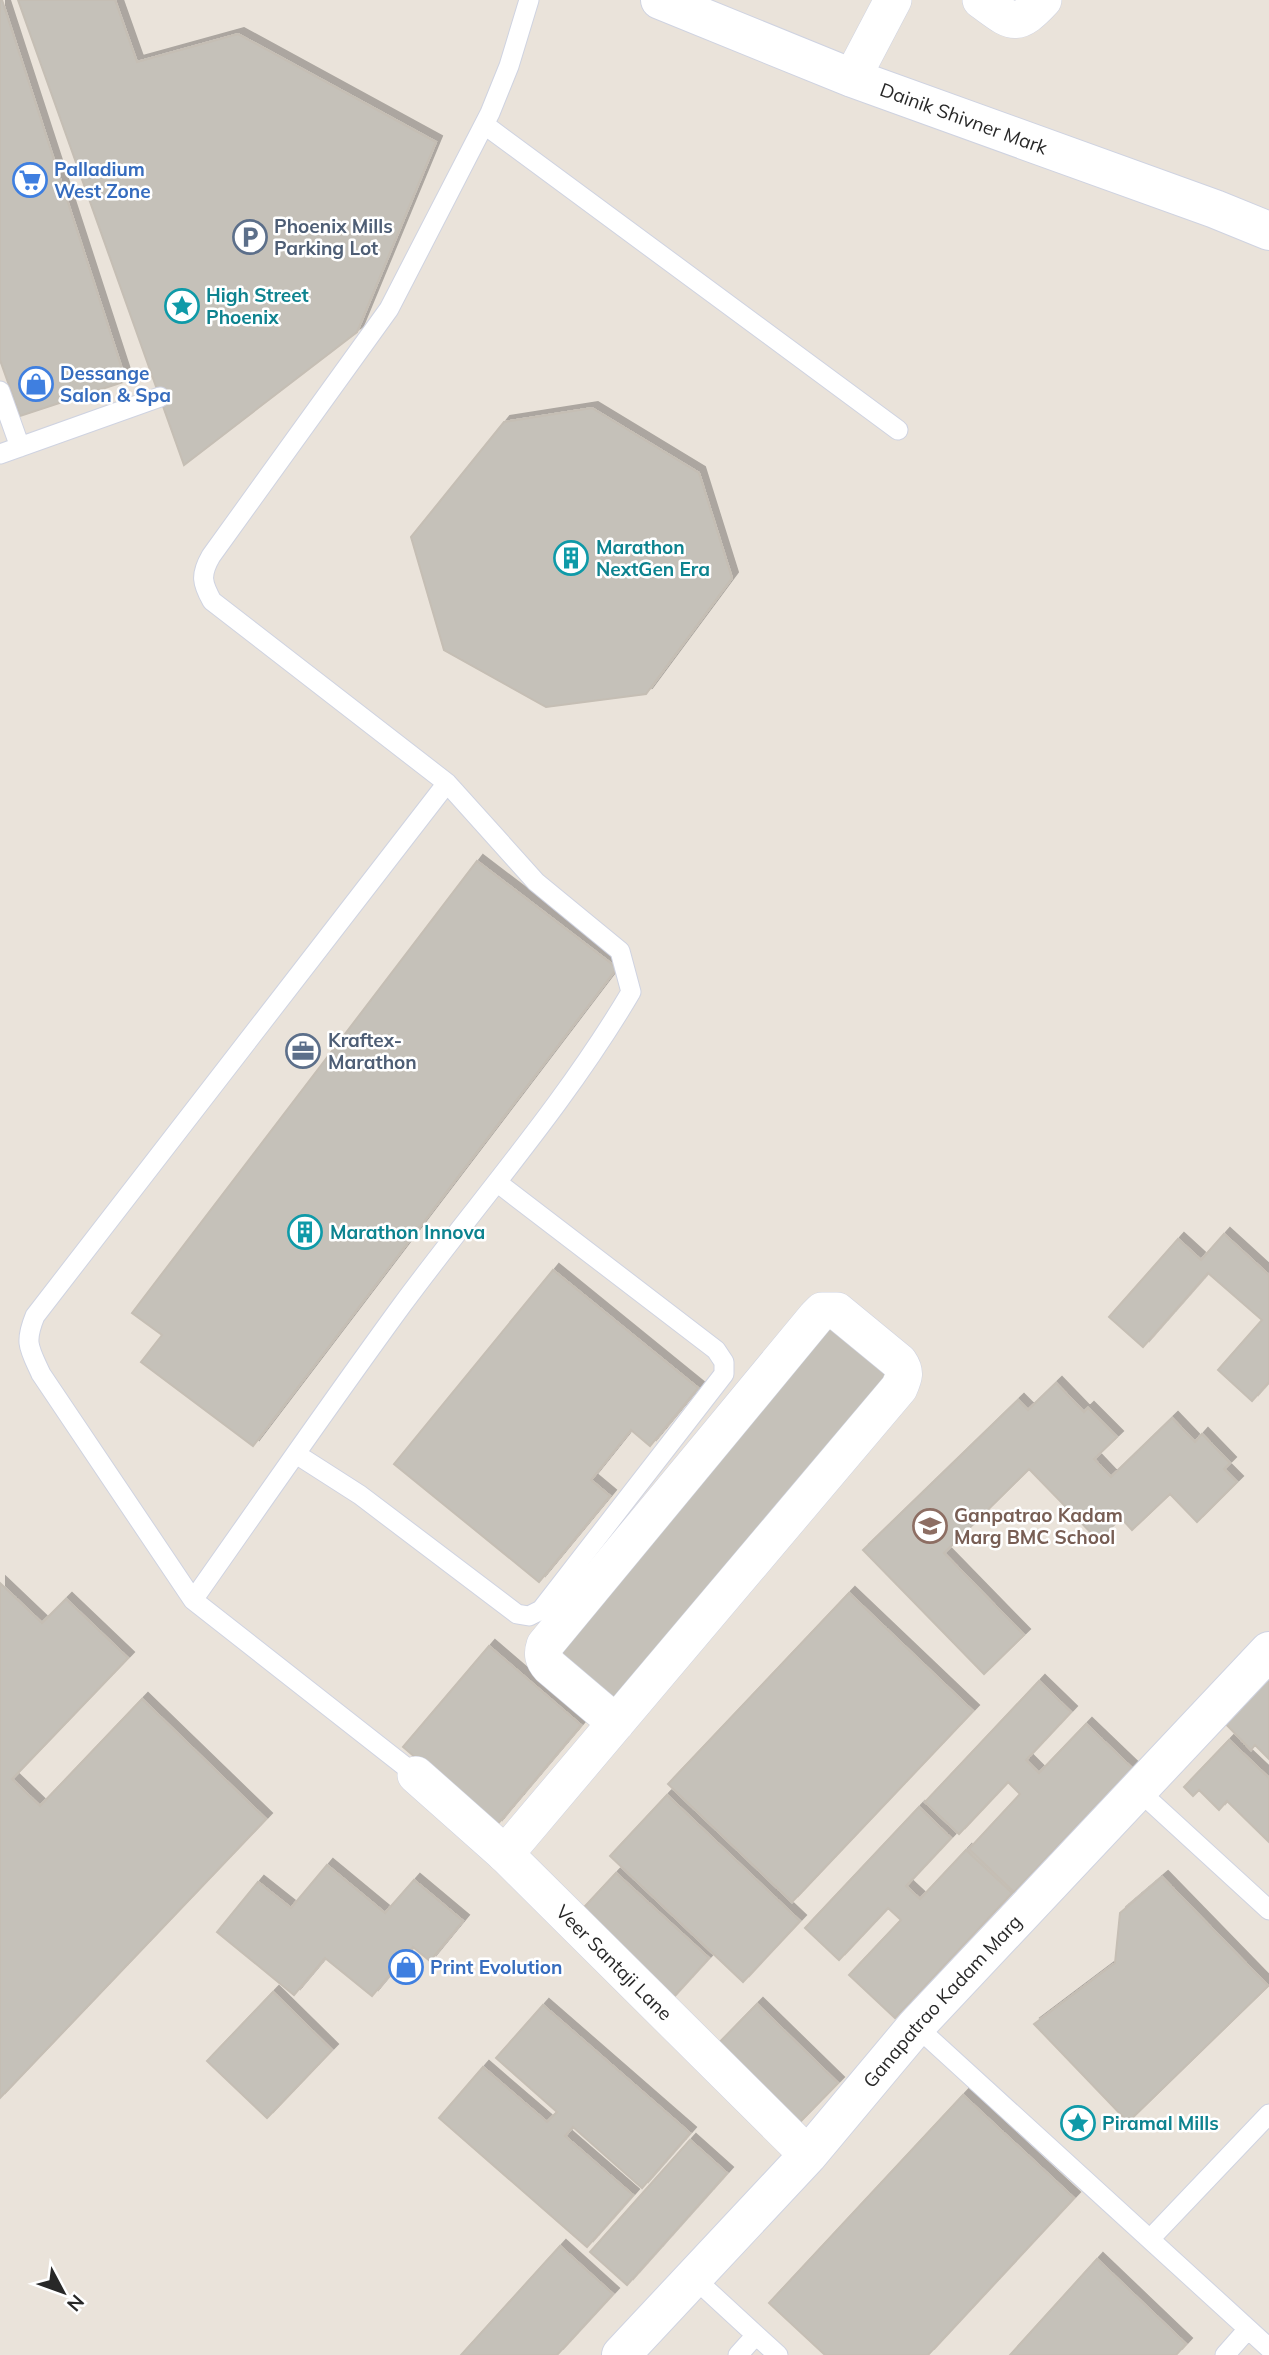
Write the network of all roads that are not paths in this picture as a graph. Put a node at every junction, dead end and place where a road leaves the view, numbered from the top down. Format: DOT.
graph roads {
  1 [pos="529,0"];
  2 [pos="660,0"];
  3 [pos="893,0"];
  4 [pos="981,0"];
  5 [pos="1043,0"];
  6 [pos="852,78"];
  7 [pos="485,125"];
  8 [pos="1269,231"];
  9 [pos="0,391"];
  10 [pos="160,397"];
  11 [pos="898,429"];
  12 [pos="20,447"];
  13 [pos="0,454"];
  14 [pos="447,783"];
  15 [pos="498,1183"];
  16 [pos="296,1454"];
  17 [pos="193,1600"];
  18 [pos="1269,1651"];
  19 [pos="616,1723"];
  20 [pos="416,1775"];
  21 [pos="1138,1790"];
  22 [pos="505,1854"];
  23 [pos="1269,1910"];
  24 [pos="916,2026"];
  25 [pos="1269,2114"];
  26 [pos="808,2155"];
  27 [pos="1150,2239"];
  28 [pos="693,2277"];
  29 [pos="1248,2329"];
  30 [pos="756,2335"];
  31 [pos="1269,2348"];
  32 [pos="621,2355"];
  33 [pos="738,2355"];
  34 [pos="778,2355"];
  35 [pos="1225,2355"];
  1 -- 7 [label="lane"];
  2 -- 6 [label="main road, Dainik Shivner Mark"];
  3 -- 6 [label="street"];
  4 -- 5 [label="street"];
  6 -- 8 [label="main road, Dainik Shivner Mark"];
  7 -- 11 [label="lane"];
  7 -- 14 [label="lane"];
  9 -- 12 [label="lane"];
  10 -- 12 [label="lane"];
  12 -- 13 [label="lane"];
  14 -- 15 [label="lane"];
  14 -- 17 [label="lane"];
  15 -- 16 [label="lane"];
  15 -- 16 [label="lane"];
  16 -- 17 [label="lane"];
  17 -- 20 [label="lane"];
  18 -- 21 [label="main road, Ganapatrao Kadam Marg"];
  19 -- 19 [label="street"];
  19 -- 22 [label="street"];
  20 -- 22 [label="street, Veer Santaji Lane"];
  21 -- 23 [label="lane"];
  21 -- 24 [label="main road, Ganapatrao Kadam Marg"];
  22 -- 26 [label="street, Veer Santaji Lane"];
  24 -- 26 [label="main road, Ganapatrao Kadam Marg"];
  24 -- 27 [label="lane"];
  25 -- 27 [label="lane"];
  26 -- 28 [label="main road, Ganapatrao Kadam Marg"];
  27 -- 29 [label="lane"];
  28 -- 30 [label="lane"];
  28 -- 32 [label="main road, Ganapatrao Kadam Marg"];
  29 -- 31 [label="lane"];
  29 -- 35 [label="lane"];
  30 -- 33 [label="lane"];
  30 -- 34 [label="lane"];
}
